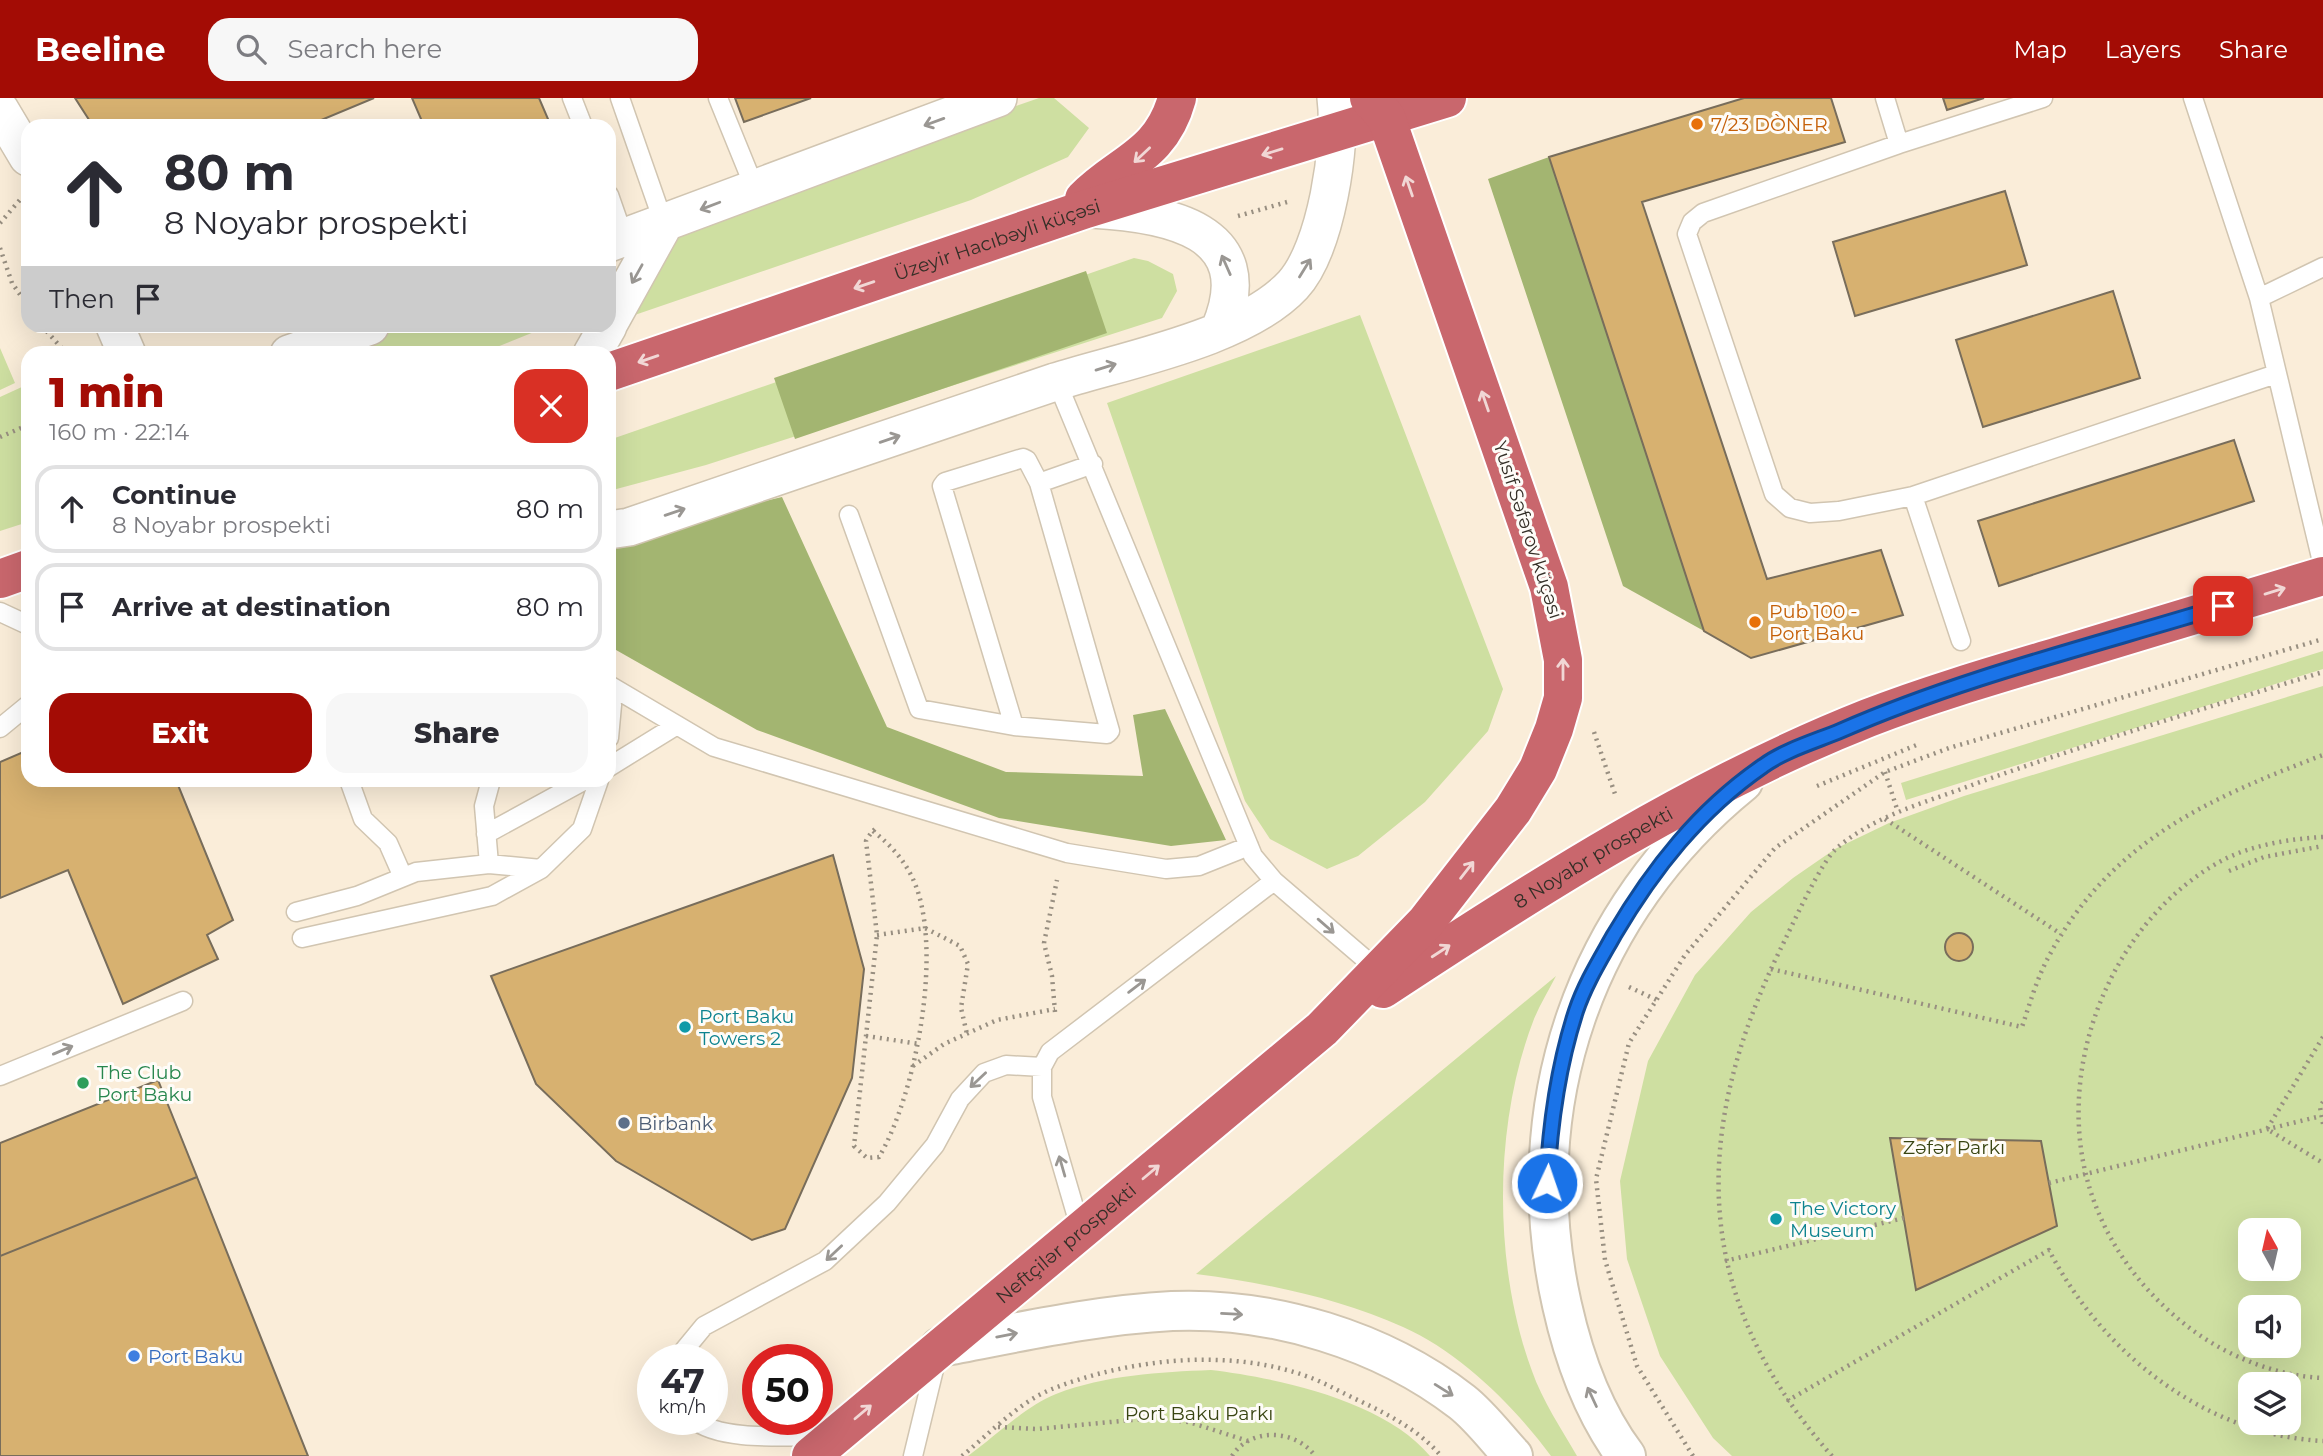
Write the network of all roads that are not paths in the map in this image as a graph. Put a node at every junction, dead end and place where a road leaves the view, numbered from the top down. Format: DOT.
graph roads {
  1 [pos="572,98"];
  2 [pos="620,98"];
  3 [pos="719,98"];
  4 [pos="998,98"];
  5 [pos="1177,98"];
  6 [pos="1447,98"];
  7 [pos="1885,98"];
  8 [pos="2043,98"];
  9 [pos="2193,98"];
  10 [pos="1377,107"];
  11 [pos="0,110"];
  12 [pos="1337,115"];
  13 [pos="580,119"];
  14 [pos="1899,144"];
  15 [pos="21,145"];
  16 [pos="755,189"];
  17 [pos="1077,212"];
  18 [pos="664,224"];
  19 [pos="617,241"];
  20 [pos="2323,267"];
  21 [pos="2259,299"];
  22 [pos="616,310"];
  23 [pos="1220,329"];
  24 [pos="350,333"];
  25 [pos="312,346"];
  26 [pos="616,370"];
  27 [pos="2276,374"];
  28 [pos="1057,382"];
  29 [pos="1093,464"];
  30 [pos="1039,483"];
  31 [pos="1913,496"];
  32 [pos="849,515"];
  33 [pos="616,529"];
  34 [pos="2323,566"];
  35 [pos="21,572"];
  36 [pos="2323,576"];
  37 [pos="0,579"];
  38 [pos="0,612"];
  39 [pos="21,622"];
  40 [pos="1961,641"];
  41 [pos="616,689"];
  42 [pos="21,711"];
  43 [pos="677,725"];
  44 [pos="1014,726"];
  45 [pos="0,728"];
  46 [pos="616,763"];
  47 [pos="1765,764"];
  48 [pos="352,787"];
  49 [pos="489,787"];
  50 [pos="573,787"];
  51 [pos="597,787"];
  52 [pos="486,834"];
  53 [pos="1249,846"];
  54 [pos="489,864"];
  55 [pos="541,869"];
  56 [pos="403,877"];
  57 [pos="1275,881"];
  58 [pos="296,912"];
  59 [pos="302,938"];
  60 [pos="1379,971"];
  61 [pos="183,1001"];
  62 [pos="1322,1029"];
  63 [pos="1046,1059"];
  64 [pos="0,1076"];
  65 [pos="1081,1231"];
  66 [pos="690,1344"];
  67 [pos="940,1347"];
  68 [pos="728,1433"];
  69 [pos="823,1446"];
  70 [pos="913,1456"];
  71 [pos="1513,1456"];
  72 [pos="1626,1456"];
  1 -- 13 [label="lane"];
  2 -- 18 [label="lane"];
  3 -- 16 [label="lane"];
  4 -- 16 [label="street, one-way"];
  5 -- 17 [label="highway, one-way"];
  6 -- 10 [label="highway, Üzeyir Hacıbəyli küçəsi"];
  7 -- 14 [label="lane"];
  8 -- 14 [label="lane"];
  9 -- 21 [label="lane"];
  10 -- 12 [label="highway, Üzeyir Hacıbəyli küçəsi"];
  60 -- 10 [label="highway, Yusif Səfərov küçəsi, one-way"];
  11 -- 15 [label="street"];
  12 -- 17 [label="highway, Üzeyir Hacıbəyli küçəsi, one-way"];
  23 -- 12 [label="street, one-way"];
  14 -- 31 [label="lane"];
  16 -- 18 [label="street, one-way"];
  23 -- 17 [label="street, one-way"];
  17 -- 26 [label="highway, Üzeyir Hacıbəyli küçəsi, one-way"];
  18 -- 19 [label="street"];
  18 -- 22 [label="street, one-way"];
  20 -- 21 [label="lane"];
  21 -- 27 [label="lane"];
  28 -- 23 [label="street, one-way"];
  24 -- 25 [label="street"];
  27 -- 31 [label="lane"];
  27 -- 34 [label="lane"];
  28 -- 29 [label="lane"];
  33 -- 28 [label="street, one-way"];
  29 -- 30 [label="lane"];
  29 -- 53 [label="lane"];
  30 -- 44 [label="lane"];
  30 -- 44 [label="lane"];
  31 -- 40 [label="lane"];
  32 -- 44 [label="lane"];
  35 -- 37 [label="highway"];
  47 -- 36 [label="highway, 8 Noyabr prospekti, one-way"];
  38 -- 39 [label="lane"];
  41 -- 43 [label="lane"];
  42 -- 45 [label="lane"];
  43 -- 46 [label="lane"];
  43 -- 53 [label="lane"];
  62 -- 47 [label="highway, 8 Noyabr prospekti, one-way"];
  72 -- 47 [label="main road, one-way"];
  48 -- 56 [label="lane"];
  49 -- 52 [label="lane"];
  50 -- 52 [label="lane"];
  51 -- 55 [label="lane"];
  52 -- 54 [label="lane"];
  53 -- 57 [label="lane"];
  54 -- 55 [label="lane"];
  54 -- 56 [label="lane"];
  55 -- 59 [label="lane"];
  56 -- 58 [label="lane"];
  57 -- 60 [label="lane, one-way"];
  63 -- 57 [label="lane, one-way"];
  60 -- 62 [label="highway, Yusif Səfərov küçəsi"];
  64 -- 61 [label="lane, one-way"];
  65 -- 62 [label="highway, Neftçilər prospekti, one-way"];
  65 -- 63 [label="lane, one-way"];
  63 -- 66 [label="lane, one-way"];
  65 -- 67 [label="highway, Neftçilər prospekti"];
  69 -- 67 [label="highway, Neftçilər prospekti, one-way"];
  67 -- 70 [label="lane"];
  67 -- 71 [label="main road, one-way"];
  68 -- 69 [label="lane"];
}
